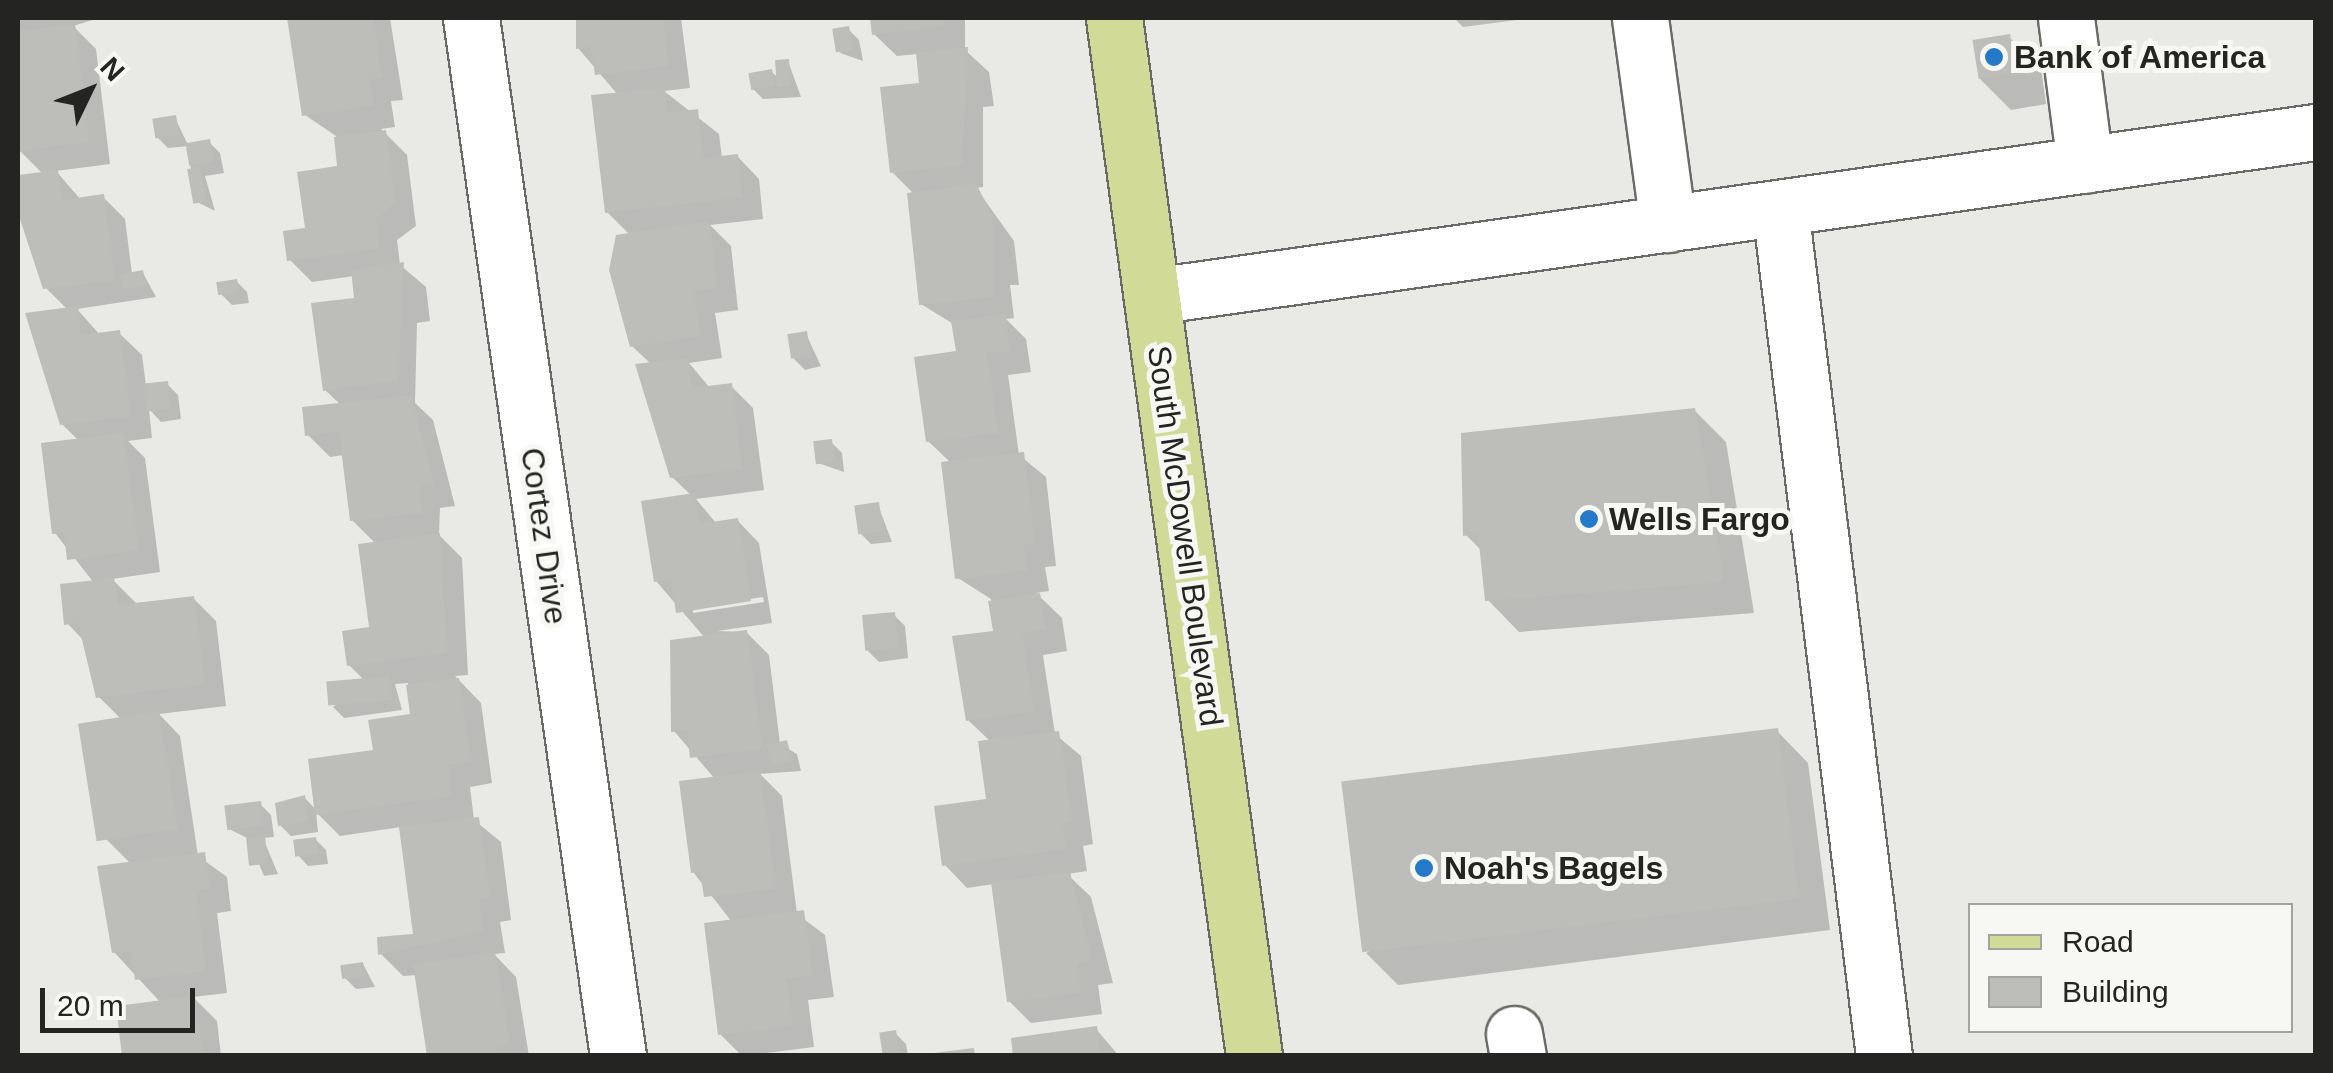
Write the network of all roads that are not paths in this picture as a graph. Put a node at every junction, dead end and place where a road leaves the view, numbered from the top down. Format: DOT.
graph roads {
  1 [pos="470,18"];
  2 [pos="1114,18"];
  3 [pos="1640,18"];
  4 [pos="2066,18"];
  5 [pos="2316,132"];
  6 [pos="2085,165"];
  7 [pos="1780,208"];
  8 [pos="1668,224"];
  9 [pos="1153,296"];
  10 [pos="618,1056"];
  11 [pos="1254,1056"];
  12 [pos="1884,1056"];
  1 -- 10 [label="street, Cortez Drive"];
  2 -- 9 [label="main road, South McDowell Boulevard"];
  3 -- 8 [label="street"];
  4 -- 6 [label="street"];
  5 -- 6 [label="street"];
  6 -- 7 [label="street"];
  7 -- 8 [label="street"];
  7 -- 12 [label="street"];
  8 -- 9 [label="street"];
  9 -- 11 [label="main road, South McDowell Boulevard"];
}
